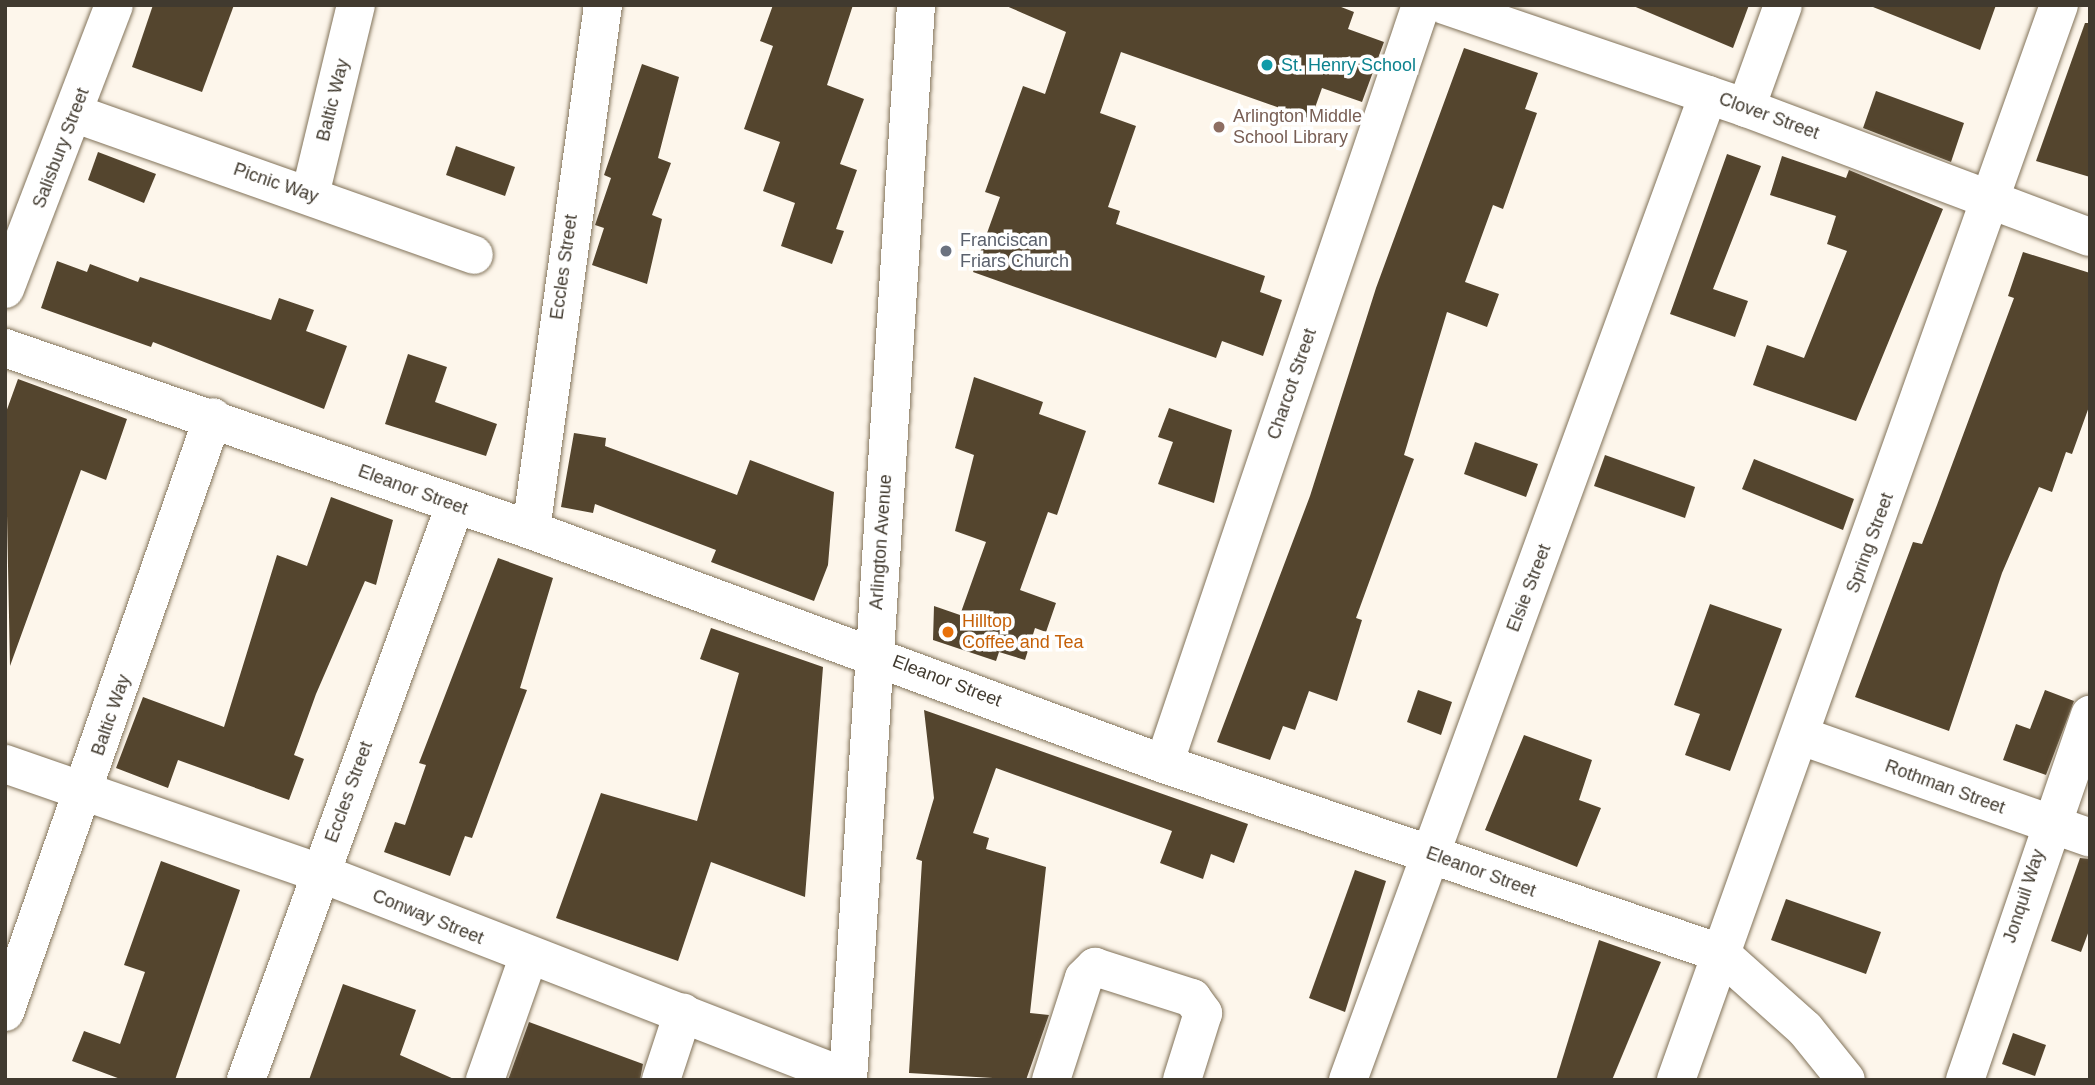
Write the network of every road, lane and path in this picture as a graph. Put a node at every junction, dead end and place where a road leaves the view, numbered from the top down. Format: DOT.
graph roads {
  1 [pos="114,5"];
  2 [pos="356,5"];
  3 [pos="603,5"];
  4 [pos="916,5"];
  5 [pos="1421,5"];
  6 [pos="1444,5"];
  7 [pos="1783,5"];
  8 [pos="2059,5"];
  9 [pos="1484,12"];
  10 [pos="1708,95"];
  11 [pos="1746,108"];
  12 [pos="76,114"];
  13 [pos="310,195"];
  14 [pos="1992,198"];
  15 [pos="2090,237"];
  16 [pos="474,255"];
  17 [pos="5,289"];
  18 [pos="5,348"];
  19 [pos="214,417"];
  20 [pos="455,505"];
  21 [pos="531,530"];
  22 [pos="873,653"];
  23 [pos="2090,715"];
  24 [pos="1801,736"];
  25 [pos="5,764"];
  26 [pos="1164,764"];
  27 [pos="85,792"];
  28 [pos="2048,824"];
  29 [pos="2090,838"];
  30 [pos="1428,853"];
  31 [pos="320,873"];
  32 [pos="1720,953"];
  33 [pos="528,958"];
  34 [pos="5,1012"];
  35 [pos="683,1013"];
  36 [pos="848,1079"];
  37 [pos="246,1080"];
  38 [pos="485,1080"];
  39 [pos="661,1080"];
  40 [pos="1051,1080"];
  41 [pos="1182,1080"];
  42 [pos="1348,1080"];
  43 [pos="1676,1080"];
  44 [pos="1846,1080"];
  45 [pos="1965,1080"];
  1 -- 12 [label="street, Salisbury Street"];
  2 -- 13 [label="street, Baltic Way"];
  3 -- 21 [label="street, Eccles Street"];
  4 -- 22 [label="street, Arlington Avenue"];
  5 -- 26 [label="street, Charcot Street"];
  6 -- 9 [label="street, Clover Street"];
  7 -- 11 [label="street"];
  8 -- 14 [label="street, Spring Street"];
  9 -- 10 [label="street, Clover Street"];
  10 -- 11 [label="street, Clover Street"];
  10 -- 30 [label="street, Elsie Street"];
  11 -- 14 [label="street, Clover Street"];
  12 -- 13 [label="street, Picnic Way"];
  12 -- 17 [label="street, Salisbury Street"];
  13 -- 16 [label="street, Picnic Way"];
  14 -- 15 [label="street, Clover Street"];
  14 -- 24 [label="street, Spring Street"];
  18 -- 19 [label="street, Eleanor Street"];
  19 -- 20 [label="street, Eleanor Street"];
  19 -- 27 [label="street, Baltic Way"];
  20 -- 21 [label="street, Eleanor Street"];
  20 -- 31 [label="street, Eccles Street"];
  21 -- 22 [label="street, Eleanor Street"];
  22 -- 26 [label="street, Eleanor Street"];
  22 -- 36 [label="street, Arlington Avenue"];
  23 -- 28 [label="street, Jonquil Way"];
  24 -- 28 [label="street, Rothman Street"];
  24 -- 32 [label="street, Spring Street"];
  25 -- 27 [label="street, Conway Street"];
  26 -- 30 [label="street, Eleanor Street"];
  27 -- 31 [label="street, Conway Street"];
  27 -- 34 [label="street, Baltic Way"];
  28 -- 29 [label="street, Rothman Street"];
  28 -- 45 [label="street, Jonquil Way"];
  30 -- 32 [label="street, Eleanor Street"];
  30 -- 42 [label="street, Elsie Street"];
  31 -- 33 [label="street, Conway Street"];
  31 -- 37 [label="street, Eccles Street"];
  32 -- 43 [label="street, Spring Street"];
  32 -- 44 [label="street, Eleanor Street"];
  33 -- 35 [label="street, Conway Street"];
  33 -- 38 [label="street"];
  35 -- 36 [label="street, Conway Street"];
  35 -- 39 [label="street"];
  40 -- 41 [label="street"];
}
